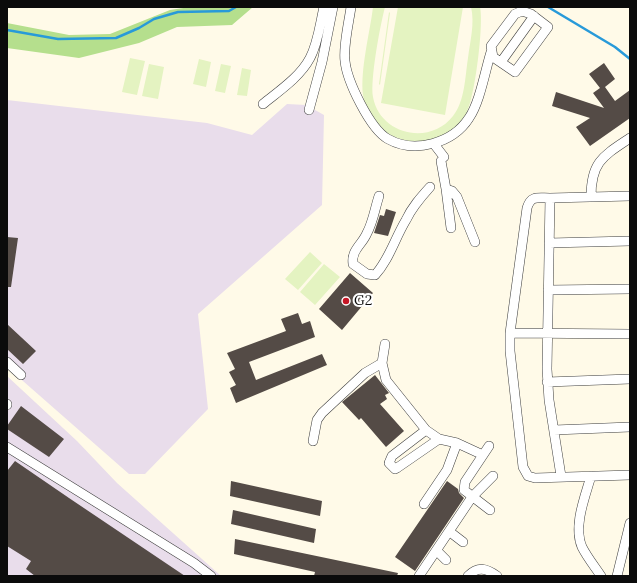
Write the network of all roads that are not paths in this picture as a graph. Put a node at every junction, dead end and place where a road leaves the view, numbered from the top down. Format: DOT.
graph roads {
  1 [pos="324,7"];
  2 [pos="333,7"];
  3 [pos="351,7"];
  4 [pos="519,9"];
  5 [pos="534,16"];
  6 [pos="491,52"];
  7 [pos="501,62"];
  8 [pos="263,104"];
  9 [pos="309,110"];
  10 [pos="630,138"];
  11 [pos="434,144"];
  12 [pos="430,187"];
  13 [pos="446,190"];
  14 [pos="379,196"];
  15 [pos="630,196"];
  16 [pos="591,197"];
  17 [pos="550,198"];
  18 [pos="451,228"];
  19 [pos="630,241"];
  20 [pos="475,242"];
  21 [pos="549,243"];
  22 [pos="630,289"];
  23 [pos="548,290"];
  24 [pos="510,333"];
  25 [pos="547,333"];
  26 [pos="630,334"];
  27 [pos="385,344"];
  28 [pos="7,362"];
  29 [pos="382,363"];
  30 [pos="21,375"];
  31 [pos="630,379"];
  32 [pos="547,382"];
  33 [pos="630,427"];
  34 [pos="426,430"];
  35 [pos="554,430"];
  36 [pos="439,439"];
  37 [pos="313,441"];
  38 [pos="457,443"];
  39 [pos="489,446"];
  40 [pos="7,447"];
  41 [pos="483,455"];
  42 [pos="493,476"];
  43 [pos="561,476"];
  44 [pos="591,476"];
  45 [pos="630,476"];
  46 [pos="472,497"];
  47 [pos="424,504"];
  48 [pos="490,510"];
  49 [pos="630,523"];
  50 [pos="450,532"];
  51 [pos="462,542"];
  52 [pos="437,551"];
  53 [pos="446,560"];
  54 [pos="211,576"];
  55 [pos="419,576"];
  56 [pos="468,576"];
  57 [pos="497,576"];
  58 [pos="601,576"];
  59 [pos="617,576"];
  1 -- 8 [label="street"];
  2 -- 9 [label="street"];
  3 -- 11 [label="street"];
  4 -- 5 [label="street"];
  4 -- 6 [label="street"];
  5 -- 7 [label="street"];
  5 -- 7 [label="street"];
  6 -- 7 [label="street"];
  6 -- 11 [label="street"];
  10 -- 16 [label="street"];
  11 -- 13 [label="street"];
  12 -- 14 [label="street"];
  13 -- 18 [label="street"];
  13 -- 20 [label="street"];
  15 -- 16 [label="street"];
  16 -- 17 [label="street"];
  17 -- 21 [label="street"];
  17 -- 24 [label="street"];
  19 -- 21 [label="street"];
  21 -- 23 [label="street"];
  22 -- 23 [label="street"];
  23 -- 25 [label="street"];
  24 -- 25 [label="street"];
  24 -- 43 [label="street"];
  25 -- 26 [label="street"];
  25 -- 32 [label="street"];
  27 -- 29 [label="street"];
  28 -- 30 [label="street"];
  29 -- 34 [label="street"];
  29 -- 37 [label="street"];
  31 -- 32 [label="street"];
  32 -- 35 [label="street"];
  33 -- 35 [label="street"];
  34 -- 36 [label="street"];
  34 -- 36 [label="street"];
  35 -- 43 [label="street"];
  36 -- 38 [label="street"];
  38 -- 41 [label="street"];
  38 -- 47 [label="street"];
  39 -- 41 [label="street"];
  40 -- 54 [label="street"];
  41 -- 46 [label="street"];
  42 -- 46 [label="street"];
  43 -- 44 [label="street"];
  44 -- 45 [label="street"];
  44 -- 58 [label="street"];
  46 -- 48 [label="street"];
  46 -- 50 [label="street"];
  49 -- 59 [label="street"];
  50 -- 51 [label="street"];
  50 -- 52 [label="street"];
  52 -- 53 [label="street"];
  52 -- 55 [label="street"];
  56 -- 57 [label="street"];
}
